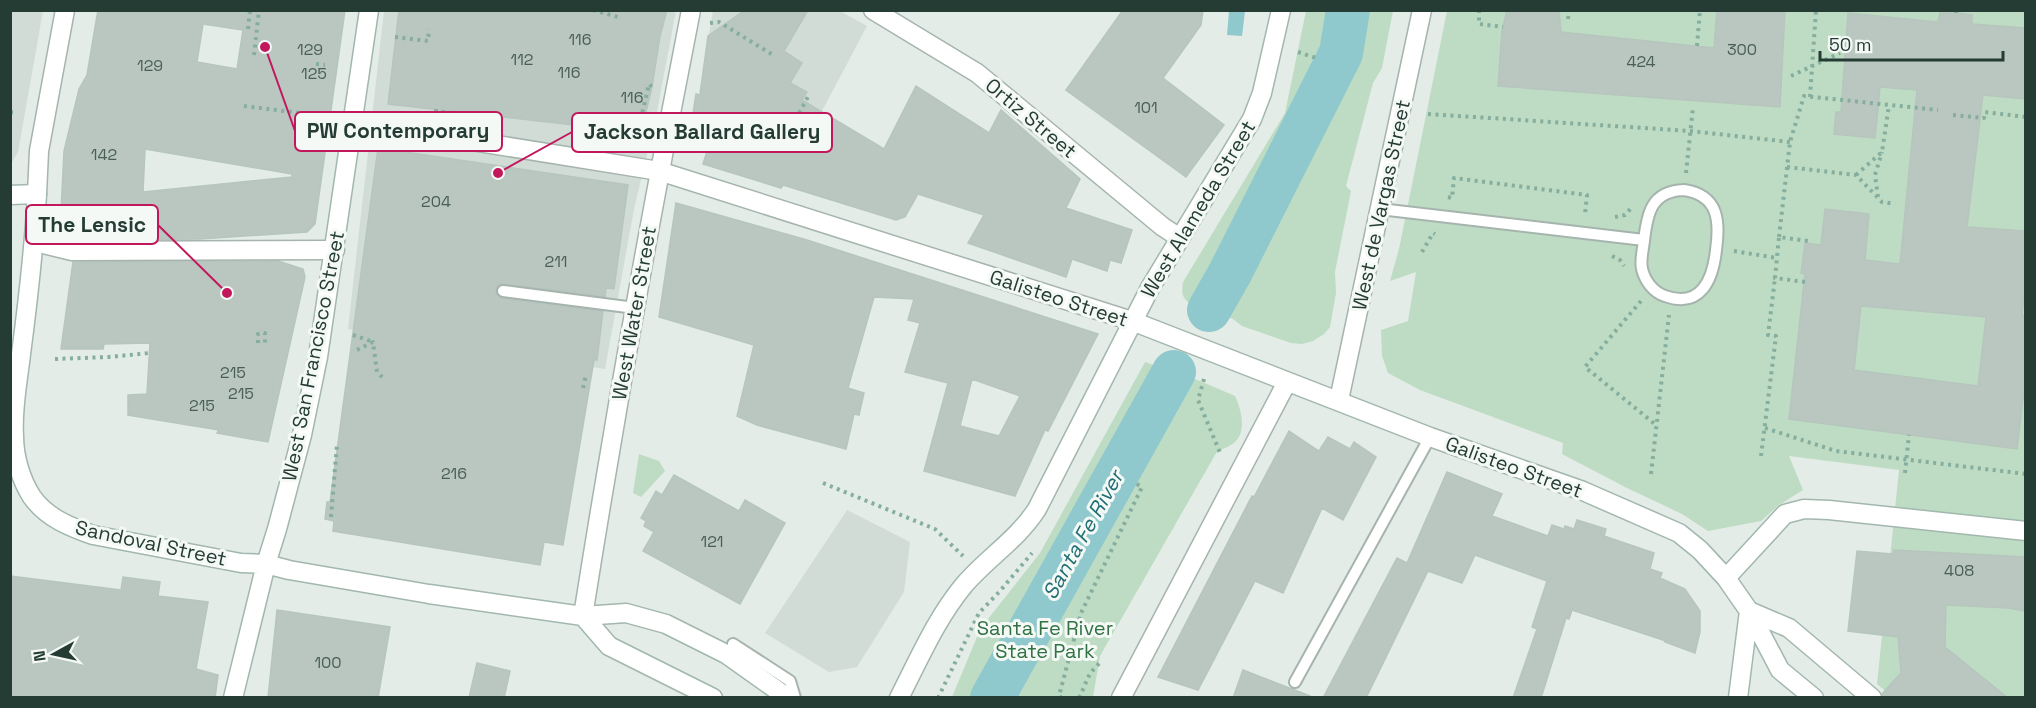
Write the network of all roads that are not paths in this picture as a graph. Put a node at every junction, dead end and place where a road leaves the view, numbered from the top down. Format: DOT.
graph roads {
  1 [pos="65,10"];
  2 [pos="369,10"];
  3 [pos="873,10"];
  4 [pos="1281,10"];
  5 [pos="1422,10"];
  6 [pos="689,18"];
  7 [pos="354,122"];
  8 [pos="659,171"];
  9 [pos="37,194"];
  10 [pos="10,195"];
  11 [pos="1380,209"];
  12 [pos="1179,238"];
  13 [pos="1644,240"];
  14 [pos="35,242"];
  15 [pos="334,250"];
  16 [pos="503,291"];
  17 [pos="634,308"];
  18 [pos="1132,321"];
  19 [pos="1287,382"];
  20 [pos="1340,400"];
  21 [pos="1430,437"];
  22 [pos="2025,531"];
  23 [pos="266,564"];
  24 [pos="1725,578"];
  25 [pos="1749,611"];
  26 [pos="584,616"];
  27 [pos="734,644"];
  28 [pos="1295,682"];
  29 [pos="233,698"];
  30 [pos="713,698"];
  31 [pos="789,698"];
  32 [pos="795,698"];
  33 [pos="899,698"];
  34 [pos="1121,698"];
  35 [pos="1738,698"];
  36 [pos="1814,698"];
  37 [pos="1872,698"];
  1 -- 9 [label="street, Sandoval Street"];
  2 -- 7 [label="street, West San Francisco Street"];
  3 -- 12 [label="street, Ortiz Street"];
  4 -- 12 [label="street, West Alameda Street"];
  5 -- 11 [label="street, West de Vargas Street"];
  6 -- 8 [label="street, West Water Street"];
  7 -- 8 [label="street, Galisteo Street"];
  7 -- 15 [label="street, West San Francisco Street"];
  8 -- 17 [label="street, West Water Street"];
  8 -- 18 [label="street, Galisteo Street"];
  9 -- 10 [label="street"];
  9 -- 14 [label="street, Sandoval Street"];
  11 -- 13 [label="lane"];
  11 -- 20 [label="street, West de Vargas Street"];
  12 -- 18 [label="street, West Alameda Street"];
  13 -- 13 [label="lane"];
  14 -- 15 [label="street"];
  14 -- 23 [label="street, Sandoval Street"];
  15 -- 23 [label="street, West San Francisco Street"];
  16 -- 17 [label="lane"];
  17 -- 26 [label="street, West Water Street"];
  18 -- 19 [label="street, Galisteo Street"];
  18 -- 33 [label="street, West Alameda Street"];
  19 -- 20 [label="street, Galisteo Street"];
  19 -- 34 [label="street"];
  20 -- 21 [label="street, Galisteo Street"];
  21 -- 24 [label="street, Galisteo Street"];
  21 -- 28 [label="lane"];
  22 -- 24 [label="street"];
  23 -- 26 [label="street, Sandoval Street"];
  23 -- 29 [label="street, West San Francisco Street"];
  24 -- 25 [label="street, Galisteo Street"];
  25 -- 35 [label="street"];
  25 -- 36 [label="street, Galisteo Street"];
  25 -- 37 [label="street"];
  26 -- 30 [label="street"];
  26 -- 31 [label="street, Sandoval Street"];
  27 -- 32 [label="lane"];
}
